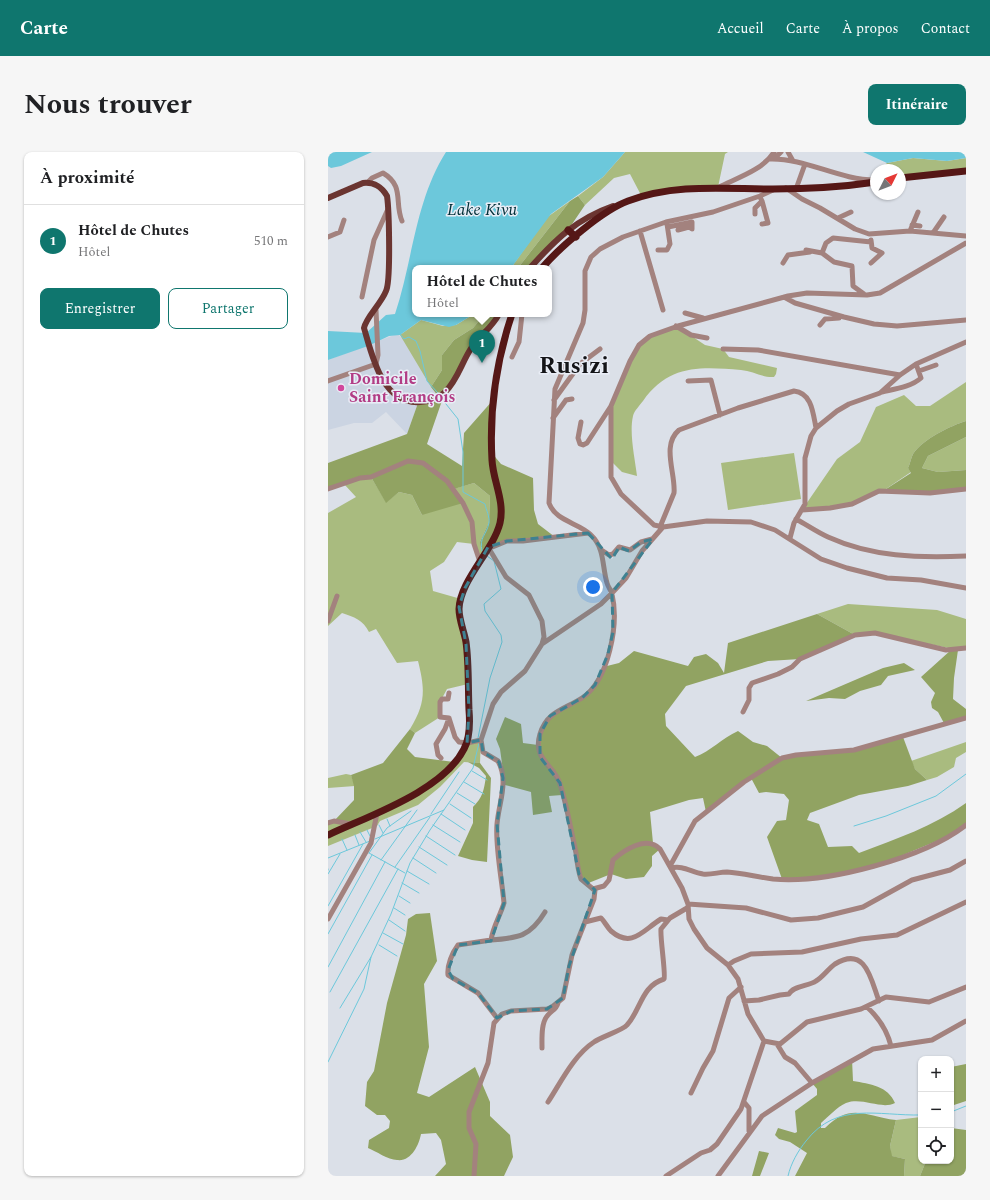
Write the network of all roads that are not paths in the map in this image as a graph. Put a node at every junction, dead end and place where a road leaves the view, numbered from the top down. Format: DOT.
graph roads {
  1 [pos="774,152"];
  2 [pos="781,152"];
  3 [pos="788,152"];
  4 [pos="772,159"];
  5 [pos="786,160"];
  6 [pos="793,160"];
  7 [pos="805,164"];
  8 [pos="966,171"];
  9 [pos="906,177"];
  10 [pos="870,180"];
  11 [pos="368,182"];
  12 [pos="870,182"];
  13 [pos="718,188"];
  14 [pos="786,188"];
  15 [pos="774,189"];
  16 [pos="796,189"];
  17 [pos="328,198"];
  18 [pos="761,199"];
  19 [pos="628,201"];
  20 [pos="388,209"];
  21 [pos="851,212"];
  22 [pos="918,212"];
  23 [pos="755,214"];
  24 [pos="944,217"];
  25 [pos="838,218"];
  26 [pos="344,220"];
  27 [pos="402,221"];
  28 [pos="667,224"];
  29 [pos="762,224"];
  30 [pos="912,225"];
  31 [pos="920,226"];
  32 [pos="568,230"];
  33 [pos="678,230"];
  34 [pos="640,231"];
  35 [pos="910,231"];
  36 [pos="933,233"];
  37 [pos="874,234"];
  38 [pos="328,236"];
  39 [pos="966,236"];
  40 [pos="576,238"];
  41 [pos="871,242"];
  42 [pos="966,243"];
  43 [pos="658,250"];
  44 [pos="806,250"];
  45 [pos="816,252"];
  46 [pos="822,253"];
  47 [pos="783,263"];
  48 [pos="871,263"];
  49 [pos="533,265"];
  50 [pos="545,265"];
  51 [pos="867,295"];
  52 [pos="362,297"];
  53 [pos="784,297"];
  54 [pos="376,310"];
  55 [pos="663,310"];
  56 [pos="685,313"];
  57 [pos="497,317"];
  58 [pos="511,317"];
  59 [pos="522,317"];
  60 [pos="704,318"];
  61 [pos="844,318"];
  62 [pos="966,320"];
  63 [pos="820,325"];
  64 [pos="676,326"];
  65 [pos="707,338"];
  66 [pos="966,342"];
  67 [pos="600,349"];
  68 [pos="723,349"];
  69 [pos="512,356"];
  70 [pos="916,364"];
  71 [pos="375,365"];
  72 [pos="936,365"];
  73 [pos="919,371"];
  74 [pos="884,372"];
  75 [pos="900,374"];
  76 [pos="328,381"];
  77 [pos="688,381"];
  78 [pos="891,382"];
  79 [pos="881,392"];
  80 [pos="572,399"];
  81 [pos="554,401"];
  82 [pos="611,406"];
  83 [pos="720,414"];
  84 [pos="552,418"];
  85 [pos="581,422"];
  86 [pos="816,428"];
  87 [pos="328,489"];
  88 [pos="966,489"];
  89 [pos="802,510"];
  90 [pos="796,519"];
  91 [pos="661,527"];
  92 [pos="588,533"];
  93 [pos="790,538"];
  94 [pos="653,539"];
  95 [pos="488,549"];
  96 [pos="600,549"];
  97 [pos="966,556"];
  98 [pos="481,560"];
  99 [pos="966,588"];
  100 [pos="612,593"];
  101 [pos="337,596"];
  102 [pos="328,621"];
  103 [pos="542,644"];
  104 [pos="966,648"];
  105 [pos="449,694"];
  106 [pos="743,712"];
  107 [pos="449,718"];
  108 [pos="966,718"];
  109 [pos="479,740"];
  110 [pos="466,743"];
  111 [pos="441,758"];
  112 [pos="377,813"];
  113 [pos="328,823"];
  114 [pos="351,824"];
  115 [pos="966,825"];
  116 [pos="328,835"];
  117 [pos="966,861"];
  118 [pos="670,867"];
  119 [pos="595,890"];
  120 [pos="966,902"];
  121 [pos="688,906"];
  122 [pos="545,912"];
  123 [pos="328,919"];
  124 [pos="668,920"];
  125 [pos="585,922"];
  126 [pos="491,940"];
  127 [pos="728,965"];
  128 [pos="741,987"];
  129 [pos="966,987"];
  130 [pos="744,1001"];
  131 [pos="879,1001"];
  132 [pos="558,1003"];
  133 [pos="867,1007"];
  134 [pos="497,1018"];
  135 [pos="966,1021"];
  136 [pos="764,1041"];
  137 [pos="778,1044"];
  138 [pos="891,1046"];
  139 [pos="542,1048"];
  140 [pos="812,1082"];
  141 [pos="691,1093"];
  142 [pos="548,1102"];
  143 [pos="744,1102"];
  144 [pos="749,1132"];
  145 [pos="474,1176"];
  146 [pos="666,1176"];
  147 [pos="718,1176"];
  1 -- 4 [label="street"];
  2 -- 4 [label="street"];
  2 -- 5 [label="street"];
  3 -- 6 [label="street"];
  4 -- 5 [label="street"];
  4 -- 13 [label="street"];
  5 -- 6 [label="street"];
  6 -- 7 [label="street"];
  7 -- 10 [label="street"];
  7 -- 16 [label="street"];
  8 -- 9 [label="highway"];
  11 -- 17 [label="main road"];
  11 -- 20 [label="main road"];
  11 -- 27 [label="street"];
  12 -- 16 [label="highway"];
  13 -- 15 [label="highway"];
  13 -- 19 [label="highway"];
  14 -- 15 [label="highway"];
  14 -- 16 [label="highway"];
  14 -- 25 [label="street"];
  15 -- 18 [label="street"];
  18 -- 23 [label="street"];
  18 -- 28 [label="street"];
  18 -- 29 [label="street"];
  19 -- 32 [label="main road"];
  19 -- 40 [label="highway"];
  20 -- 52 [label="street"];
  20 -- 54 [label="main road"];
  21 -- 25 [label="street"];
  22 -- 30 [label="street"];
  24 -- 36 [label="street"];
  25 -- 37 [label="street"];
  26 -- 38 [label="street"];
  28 -- 33 [label="street"];
  28 -- 34 [label="street"];
  28 -- 43 [label="street"];
  30 -- 31 [label="street"];
  30 -- 35 [label="street"];
  32 -- 40 [label="highway"];
  32 -- 49 [label="main road"];
  34 -- 55 [label="street"];
  34 -- 81 [label="street"];
  35 -- 36 [label="street"];
  35 -- 37 [label="street"];
  36 -- 39 [label="street"];
  37 -- 41 [label="street"];
  40 -- 50 [label="highway"];
  41 -- 46 [label="street"];
  41 -- 48 [label="street"];
  42 -- 51 [label="street"];
  44 -- 45 [label="street"];
  45 -- 46 [label="street"];
  45 -- 47 [label="street"];
  46 -- 51 [label="street"];
  51 -- 53 [label="street"];
  53 -- 60 [label="street"];
  53 -- 61 [label="street"];
  54 -- 71 [label="street"];
  54 -- 71 [label="main road"];
  56 -- 60 [label="street"];
  57 -- 71 [label="main road"];
  58 -- 95 [label="highway"];
  59 -- 69 [label="street"];
  60 -- 64 [label="street"];
  61 -- 62 [label="street"];
  61 -- 63 [label="street"];
  64 -- 65 [label="street"];
  64 -- 82 [label="street"];
  66 -- 70 [label="street"];
  67 -- 81 [label="street"];
  68 -- 74 [label="street"];
  70 -- 73 [label="street"];
  70 -- 75 [label="street"];
  71 -- 76 [label="street"];
  72 -- 73 [label="street"];
  73 -- 79 [label="street"];
  74 -- 75 [label="street"];
  74 -- 78 [label="street"];
  75 -- 78 [label="street"];
  77 -- 83 [label="street"];
  78 -- 79 [label="street"];
  79 -- 86 [label="street"];
  80 -- 84 [label="street"];
  81 -- 84 [label="street"];
  82 -- 85 [label="street"];
  82 -- 91 [label="street"];
  83 -- 86 [label="street"];
  83 -- 91 [label="street"];
  84 -- 92 [label="street"];
  86 -- 89 [label="street"];
  87 -- 98 [label="street"];
  88 -- 89 [label="street"];
  89 -- 90 [label="street"];
  90 -- 93 [label="street"];
  90 -- 97 [label="street"];
  91 -- 93 [label="street"];
  91 -- 94 [label="street"];
  92 -- 95 [label="street"];
  92 -- 96 [label="street"];
  93 -- 99 [label="street"];
  94 -- 96 [label="street"];
  94 -- 100 [label="street"];
  95 -- 98 [label="highway"];
  95 -- 103 [label="street"];
  96 -- 100 [label="street"];
  98 -- 110 [label="highway"];
  100 -- 103 [label="street"];
  100 -- 119 [label="street"];
  101 -- 102 [label="street"];
  103 -- 109 [label="street"];
  104 -- 106 [label="street"];
  105 -- 107 [label="street"];
  107 -- 110 [label="street"];
  107 -- 111 [label="street"];
  108 -- 118 [label="street"];
  109 -- 110 [label="street"];
  109 -- 126 [label="street"];
  110 -- 112 [label="highway"];
  112 -- 114 [label="highway"];
  112 -- 123 [label="street"];
  113 -- 114 [label="street"];
  114 -- 116 [label="highway"];
  115 -- 118 [label="street"];
  117 -- 121 [label="street"];
  118 -- 119 [label="street"];
  118 -- 121 [label="street"];
  119 -- 125 [label="street"];
  120 -- 127 [label="street"];
  121 -- 124 [label="street"];
  121 -- 127 [label="street"];
  122 -- 126 [label="street"];
  124 -- 125 [label="street"];
  124 -- 142 [label="street"];
  125 -- 132 [label="street"];
  126 -- 134 [label="street"];
  127 -- 128 [label="street"];
  128 -- 130 [label="street"];
  128 -- 141 [label="street"];
  129 -- 131 [label="street"];
  130 -- 131 [label="street"];
  130 -- 136 [label="street"];
  131 -- 133 [label="street"];
  132 -- 134 [label="street"];
  132 -- 139 [label="street"];
  133 -- 137 [label="street"];
  133 -- 138 [label="street"];
  134 -- 145 [label="street"];
  135 -- 138 [label="street"];
  136 -- 137 [label="street"];
  136 -- 143 [label="street"];
  137 -- 140 [label="street"];
  138 -- 140 [label="street"];
  140 -- 144 [label="street"];
  143 -- 144 [label="street"];
  143 -- 146 [label="street"];
  144 -- 147 [label="street"];
}
